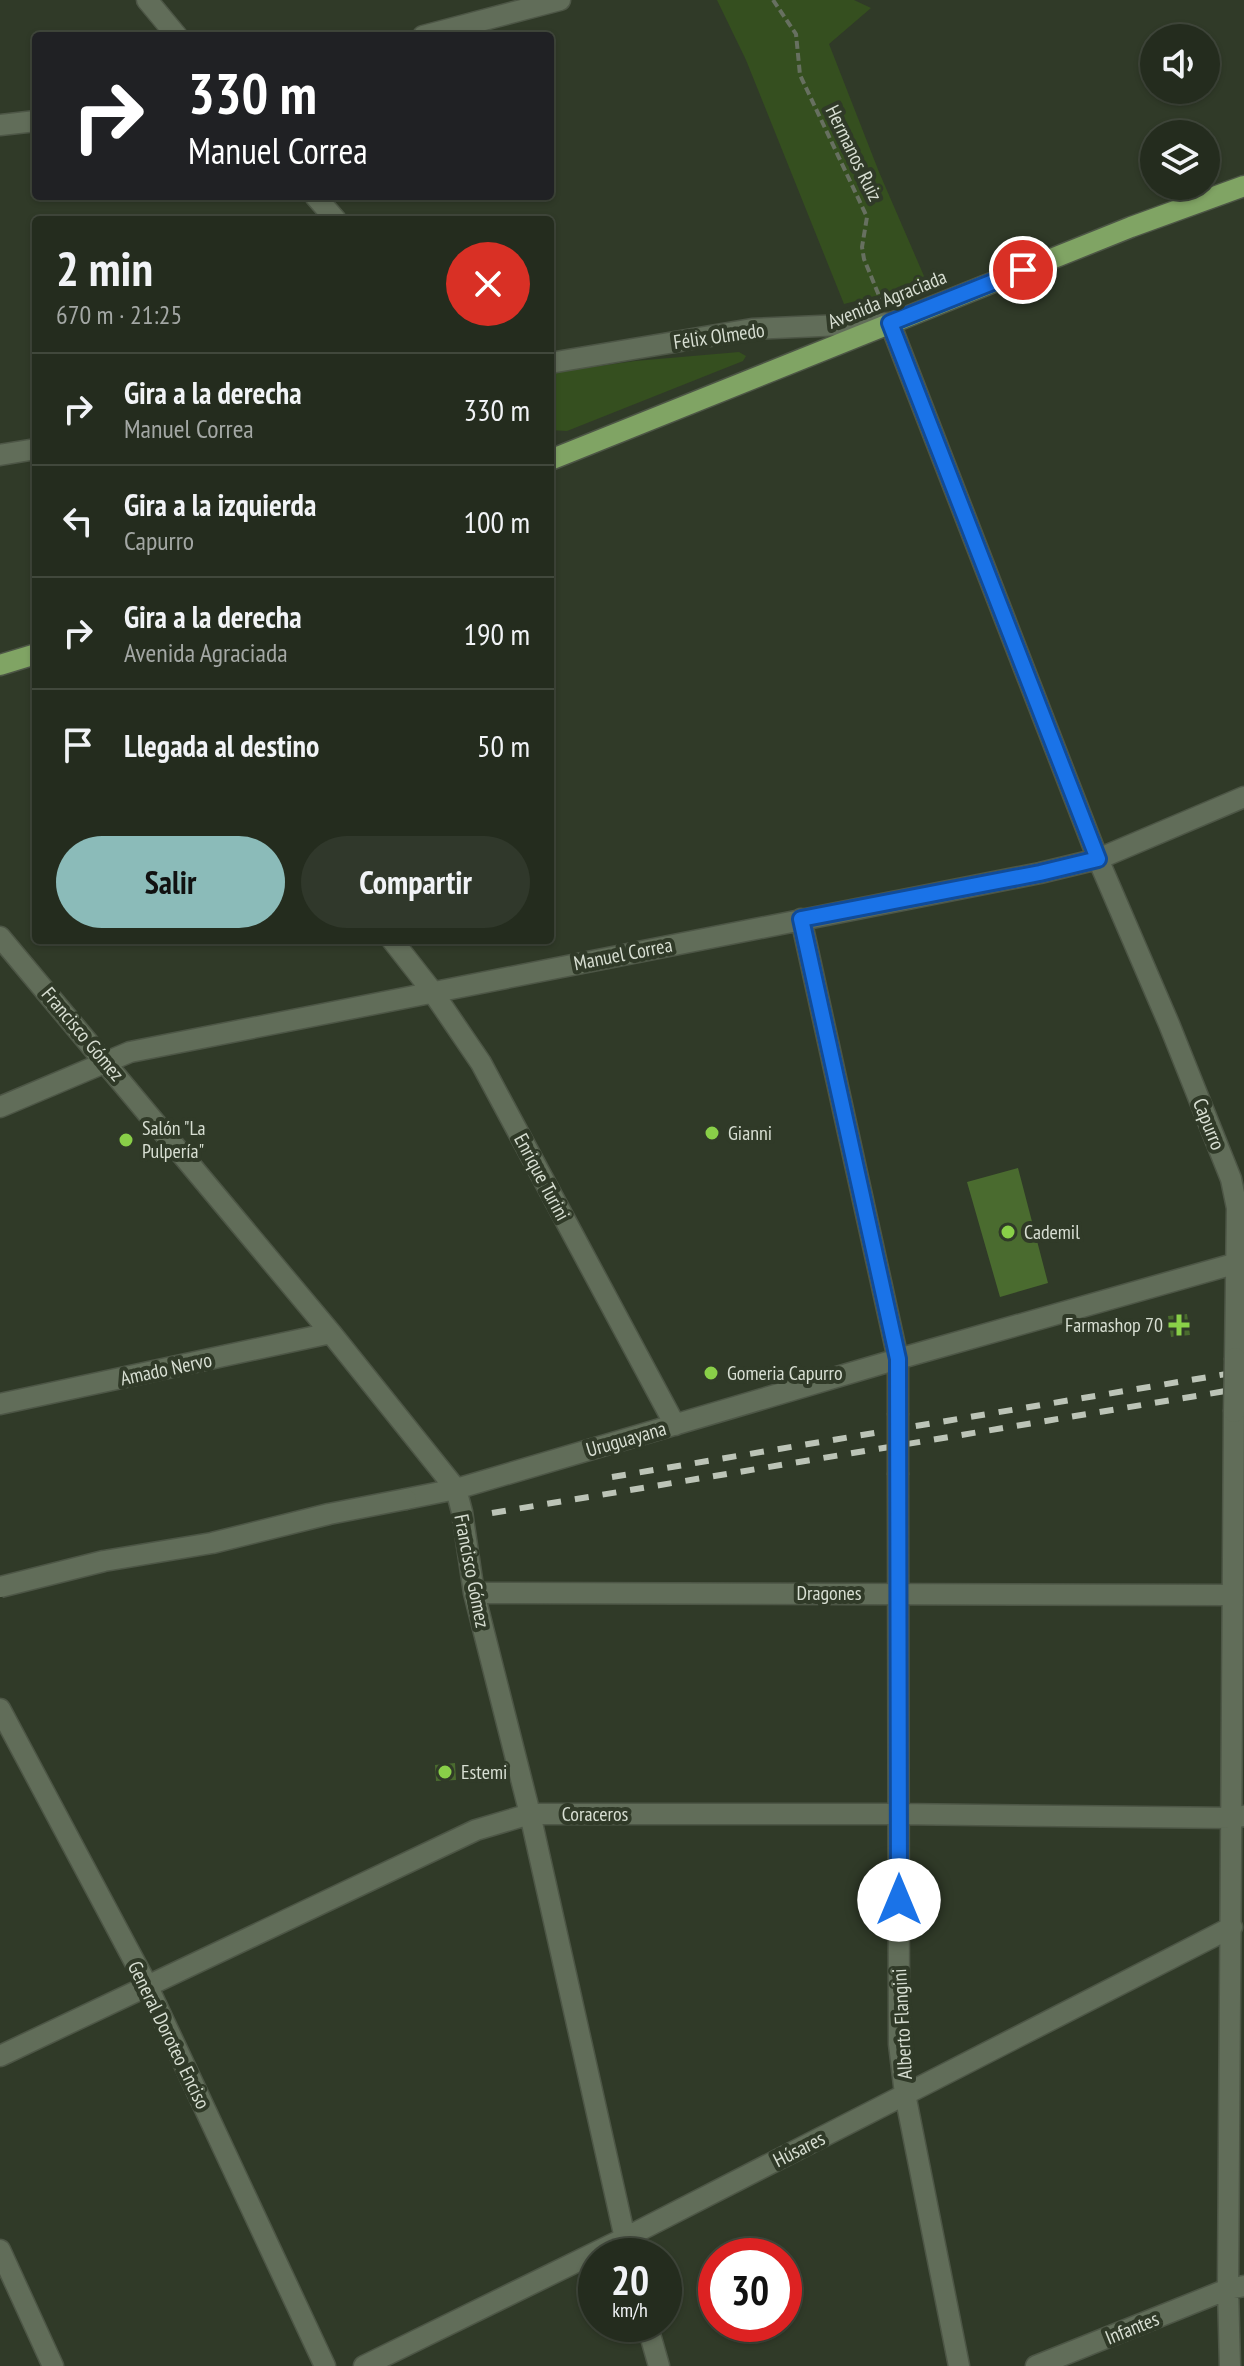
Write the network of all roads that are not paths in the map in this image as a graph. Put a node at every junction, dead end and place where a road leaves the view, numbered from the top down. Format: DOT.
graph roads {
  1 [pos="147,0"];
  2 [pos="560,0"];
  3 [pos="174,32"];
  4 [pos="438,32"];
  5 [pos="32,121"];
  6 [pos="0,125"];
  7 [pos="1244,186"];
  8 [pos="318,200"];
  9 [pos="332,216"];
  10 [pos="890,323"];
  11 [pos="554,362"];
  12 [pos="32,450"];
  13 [pos="0,455"];
  14 [pos="554,458"];
  15 [pos="32,655"];
  16 [pos="0,665"];
  17 [pos="1244,797"];
  18 [pos="1098,859"];
  19 [pos="801,919"];
  20 [pos="0,937"];
  21 [pos="395,944"];
  22 [pos="432,991"];
  23 [pos="107,1062"];
  24 [pos="0,1107"];
  25 [pos="1240,1262"];
  26 [pos="331,1333"];
  27 [pos="898,1359"];
  28 [pos="0,1404"];
  29 [pos="675,1425"];
  30 [pos="456,1489"];
  31 [pos="0,1587"];
  32 [pos="474,1593"];
  33 [pos="897,1594"];
  34 [pos="1233,1595"];
  35 [pos="0,1709"];
  36 [pos="530,1814"];
  37 [pos="898,1814"];
  38 [pos="1238,1817"];
  39 [pos="1232,1927"];
  40 [pos="1238,1981"];
  41 [pos="147,1985"];
  42 [pos="0,2056"];
  43 [pos="905,2094"];
  44 [pos="1237,2112"];
  45 [pos="625,2238"];
  46 [pos="643,2238"];
  47 [pos="0,2250"];
  48 [pos="578,2269"];
  49 [pos="1236,2288"];
  50 [pos="652,2342"];
  51 [pos="53,2366"];
  52 [pos="325,2366"];
  53 [pos="364,2366"];
  54 [pos="659,2366"];
  55 [pos="959,2366"];
  56 [pos="1036,2366"];
  57 [pos="1230,2366"];
  1 -- 3 [label="street"];
  2 -- 4 [label="street"];
  5 -- 6 [label="street"];
  7 -- 10 [label="main road, Avenida Agraciada"];
  8 -- 9 [label="street"];
  10 -- 11 [label="street, Félix Olmedo"];
  10 -- 14 [label="main road, Avenida Agraciada"];
  10 -- 18 [label="street, Capurro"];
  12 -- 13 [label="street"];
  15 -- 16 [label="main road"];
  17 -- 18 [label="street, Manuel Correa"];
  18 -- 19 [label="street, Manuel Correa"];
  18 -- 25 [label="street, Capurro"];
  19 -- 22 [label="street, Manuel Correa"];
  19 -- 27 [label="street, Alberto Flangini"];
  20 -- 23 [label="street, Francisco Gómez"];
  21 -- 22 [label="street, Enrique Turini"];
  22 -- 23 [label="street, Manuel Correa"];
  22 -- 29 [label="street, Enrique Turini"];
  23 -- 24 [label="street, Manuel Correa"];
  23 -- 26 [label="street, Francisco Gómez"];
  25 -- 27 [label="street, Uruguayana"];
  25 -- 34 [label="street, Capurro, bridge"];
  26 -- 28 [label="street, Amado Nervo"];
  26 -- 30 [label="street, Francisco Gómez"];
  27 -- 29 [label="street, Uruguayana"];
  27 -- 33 [label="street, Alberto Flangini, bridge"];
  29 -- 30 [label="street, Uruguayana"];
  30 -- 31 [label="street, Uruguayana, bridge"];
  30 -- 32 [label="street, Francisco Gómez"];
  32 -- 33 [label="street, Dragones"];
  32 -- 36 [label="street, Francisco Gómez"];
  33 -- 34 [label="street, Dragones"];
  33 -- 37 [label="street, Alberto Flangini"];
  34 -- 38 [label="street, Capurro"];
  35 -- 41 [label="street, General Doroteo Enciso"];
  36 -- 37 [label="street, Coraceros"];
  36 -- 41 [label="street, Coraceros"];
  36 -- 45 [label="street, Francisco Gómez"];
  37 -- 38 [label="street, Coraceros"];
  37 -- 43 [label="street, Alberto Flangini"];
  38 -- 39 [label="street, Capurro"];
  39 -- 40 [label="street, Capurro"];
  39 -- 43 [label="street, Húsares"];
  40 -- 44 [label="street, Capurro"];
  41 -- 42 [label="street, Coraceros"];
  41 -- 52 [label="street, General Doroteo Enciso"];
  43 -- 46 [label="street, Húsares"];
  43 -- 55 [label="street, Alberto Flangini"];
  44 -- 49 [label="street, Capurro"];
  47 -- 51 [label="street"];
  48 -- 53 [label="street, Húsares"];
  49 -- 56 [label="street, Infantes"];
  49 -- 57 [label="street, Capurro"];
  50 -- 54 [label="street"];
}
